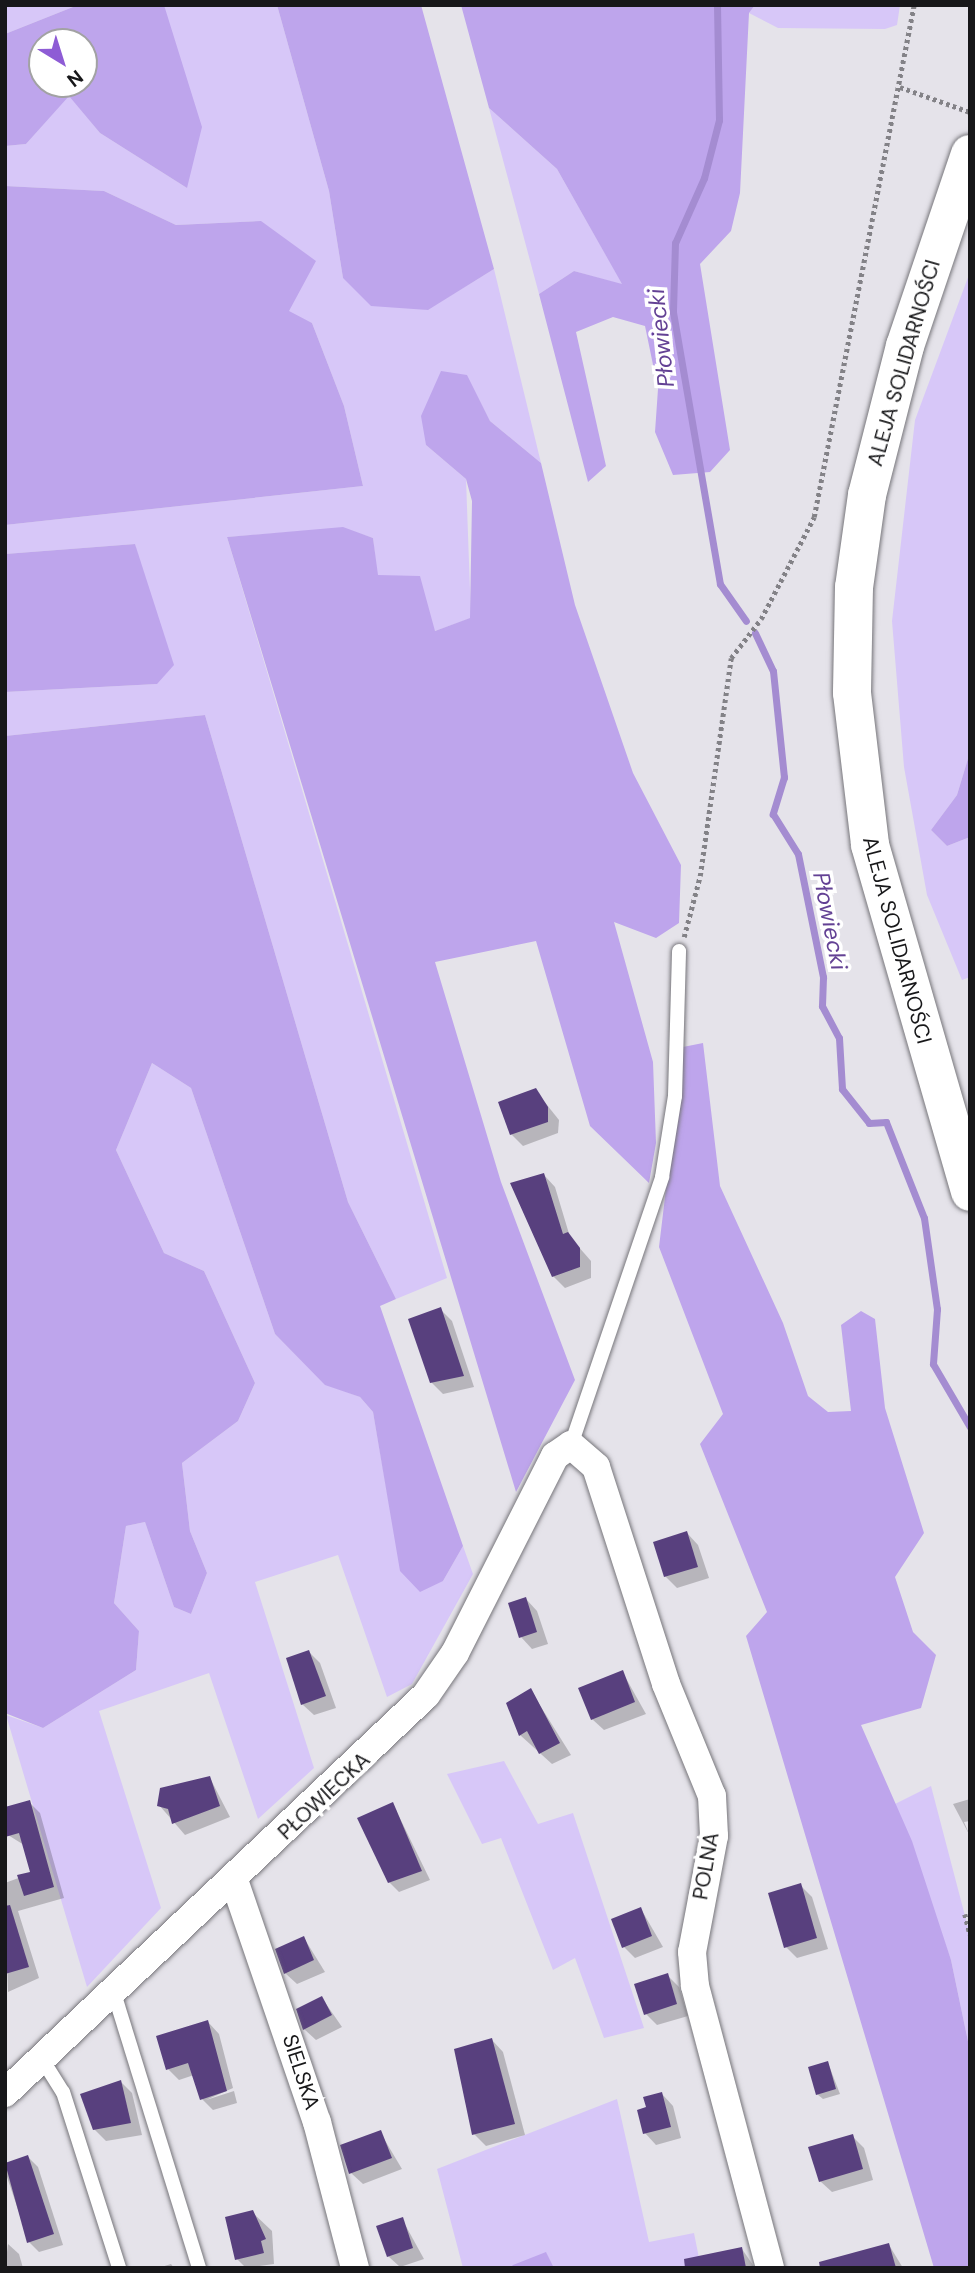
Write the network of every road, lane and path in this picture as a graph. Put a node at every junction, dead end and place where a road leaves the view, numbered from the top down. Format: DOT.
graph roads {
  1 [pos="914,5"];
  2 [pos="900,87"];
  3 [pos="970,112"];
  4 [pos="970,153"];
  5 [pos="679,951"];
  6 [pos="970,1192"];
  7 [pos="571,1445"];
  8 [pos="234,1880"];
  9 [pos="965,1914"];
  10 [pos="970,1934"];
  11 [pos="114,1993"];
  12 [pos="42,2059"];
  13 [pos="5,2093"];
  14 [pos="119,2268"];
  15 [pos="199,2268"];
  16 [pos="355,2268"];
  17 [pos="770,2268"];
  1 -- 2 [label="path"];
  2 -- 3 [label="path"];
  2 -- 5 [label="path"];
  4 -- 6 [label="main road, ALEJA SOLIDARNOŚCI"];
  5 -- 7 [label="lane"];
  7 -- 8 [label="street, PŁOWIECKA"];
  7 -- 17 [label="street, POLNA"];
  8 -- 11 [label="street, PŁOWIECKA"];
  8 -- 16 [label="street, SIELSKA"];
  9 -- 10 [label="path"];
  11 -- 12 [label="street, PŁOWIECKA"];
  11 -- 15 [label="lane"];
  12 -- 13 [label="street, PŁOWIECKA"];
  12 -- 14 [label="lane"];
}
